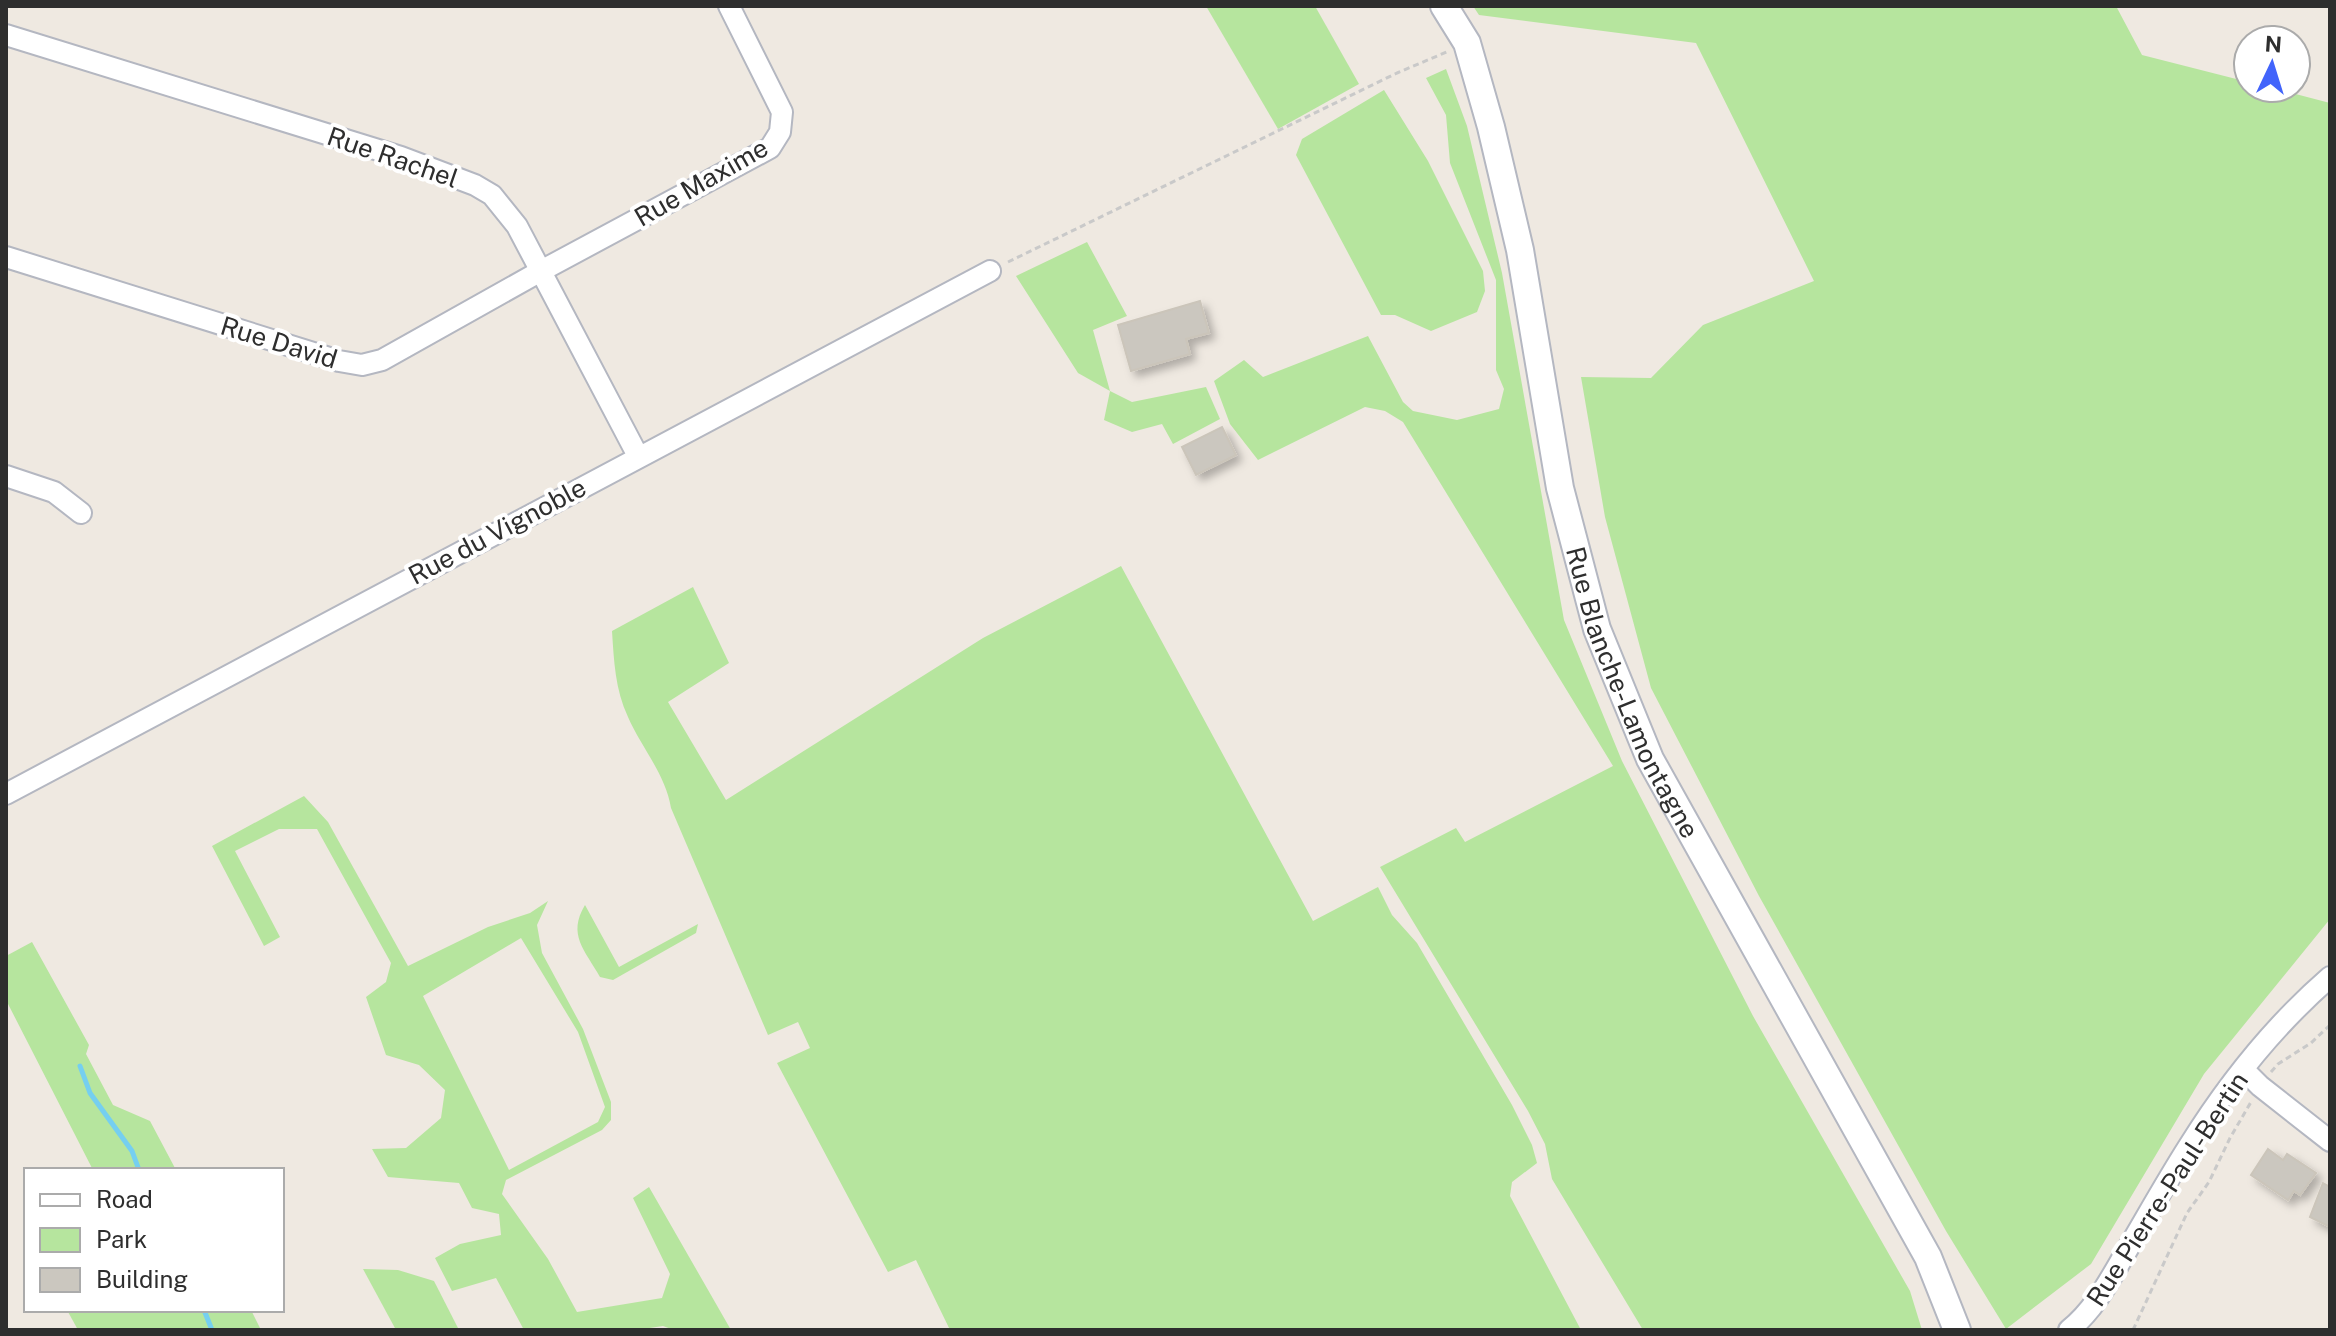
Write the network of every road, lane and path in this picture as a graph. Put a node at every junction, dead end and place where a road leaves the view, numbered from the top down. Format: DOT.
graph roads {
  1 [pos="729,6"];
  2 [pos="1444,6"];
  3 [pos="6,35"];
  4 [pos="1467,43"];
  5 [pos="6,257"];
  6 [pos="990,271"];
  7 [pos="539,272"];
  8 [pos="638,456"];
  9 [pos="6,476"];
  10 [pos="81,513"];
  11 [pos="6,794"];
  12 [pos="2330,977"];
  13 [pos="2330,1025"];
  14 [pos="2244,1070"];
  15 [pos="2260,1086"];
  16 [pos="2330,1141"];
  17 [pos="1957,1330"];
  18 [pos="2069,1330"];
  19 [pos="2133,1330"];
  1 -- 7 [label="street, Rue Maxime"];
  2 -- 4 [label="street, Rue Blanche-Lamontagne"];
  3 -- 7 [label="street, Rue Rachel"];
  4 -- 6 [label="path"];
  4 -- 17 [label="street, Rue Blanche-Lamontagne"];
  5 -- 7 [label="street, Rue David"];
  6 -- 8 [label="street, Rue du Vignoble"];
  7 -- 8 [label="street, Rue Rachel"];
  8 -- 11 [label="street, Rue du Vignoble"];
  9 -- 10 [label="street"];
  12 -- 14 [label="street, Rue Pierre-Paul-Bertin"];
  13 -- 15 [label="path"];
  14 -- 15 [label="street"];
  14 -- 18 [label="street, Rue Pierre-Paul-Bertin"];
  15 -- 16 [label="street"];
  15 -- 19 [label="path"];
}
